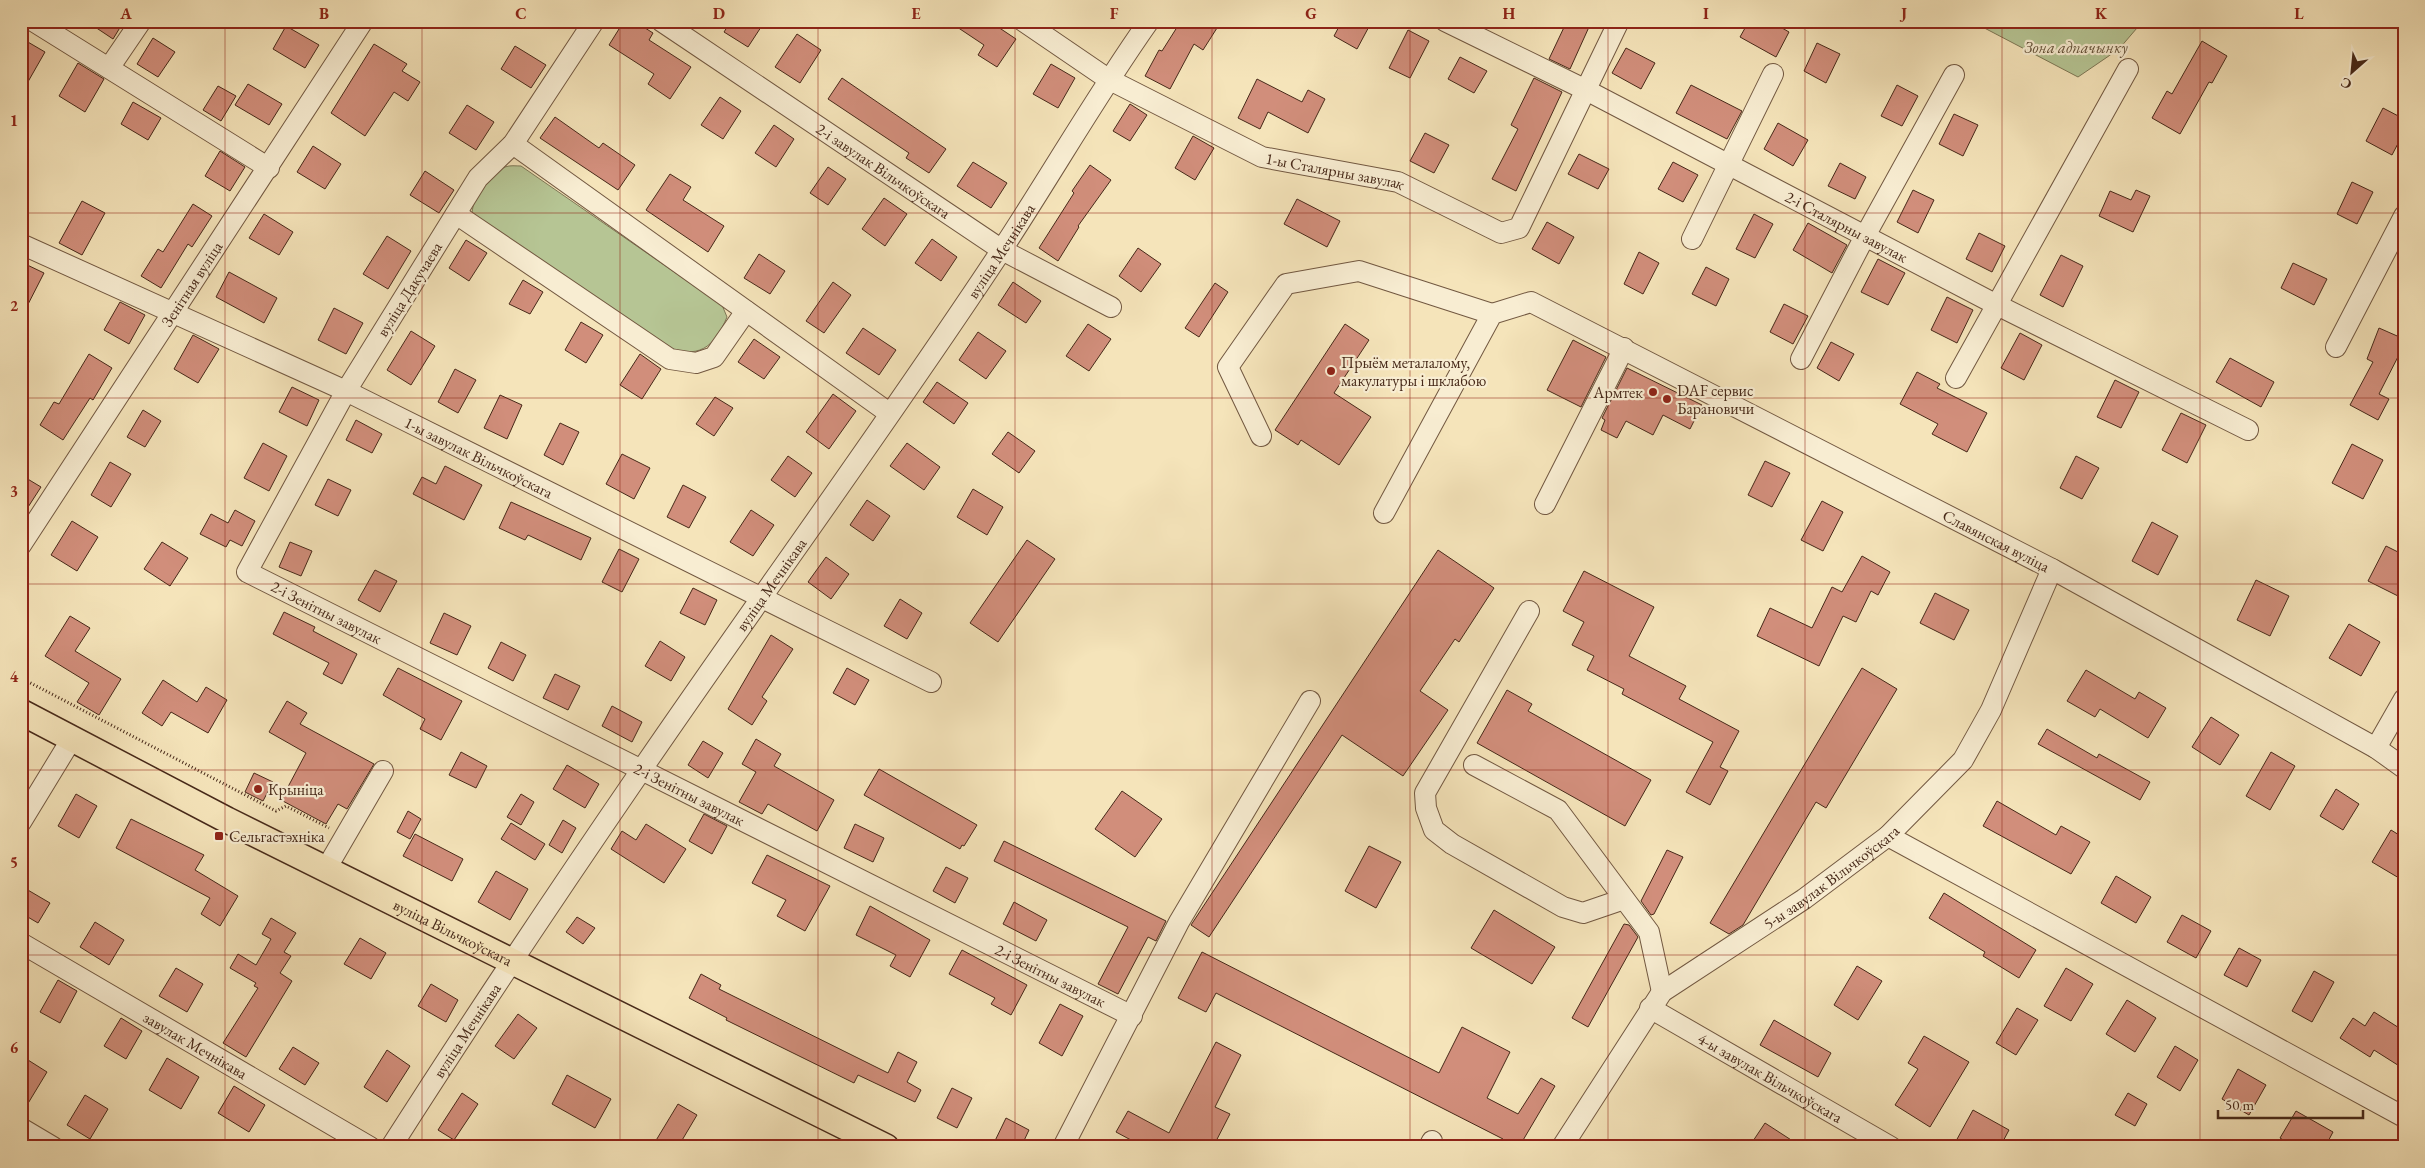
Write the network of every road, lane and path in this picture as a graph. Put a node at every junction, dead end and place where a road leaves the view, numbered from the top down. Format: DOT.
graph roads {
  1 [pos="33,21"];
  2 [pos="140,21"];
  3 [pos="363,21"];
  4 [pos="594,21"];
  5 [pos="661,21"];
  6 [pos="1022,21"];
  7 [pos="1149,21"];
  8 [pos="1445,21"];
  9 [pos="1619,21"];
  10 [pos="109,68"];
  11 [pos="2128,69"];
  12 [pos="1773,74"];
  13 [pos="1954,75"];
  14 [pos="1108,79"];
  15 [pos="1586,90"];
  16 [pos="513,144"];
  17 [pos="1728,164"];
  18 [pos="269,168"];
  19 [pos="456,214"];
  20 [pos="2404,216"];
  21 [pos="1865,236"];
  22 [pos="1692,239"];
  23 [pos="21,244"];
  24 [pos="1002,250"];
  25 [pos="1995,304"];
  26 [pos="1111,307"];
  27 [pos="746,311"];
  28 [pos="175,312"];
  29 [pos="1492,314"];
  30 [pos="2336,347"];
  31 [pos="1624,348"];
  32 [pos="1801,359"];
  33 [pos="1956,378"];
  34 [pos="346,391"];
  35 [pos="889,414"];
  36 [pos="2248,430"];
  37 [pos="1261,436"];
  38 [pos="1544,504"];
  39 [pos="1384,513"];
  40 [pos="21,545"];
  41 [pos="2052,569"];
  42 [pos="246,572"];
  43 [pos="764,597"];
  44 [pos="1529,611"];
  45 [pos="21,678"];
  46 [pos="931,682"];
  47 [pos="2404,699"];
  48 [pos="1310,701"];
  49 [pos="21,712"];
  50 [pos="71,740"];
  51 [pos="2376,748"];
  52 [pos="1474,765"];
  53 [pos="2404,768"];
  54 [pos="641,770"];
  55 [pos="383,771"];
  56 [pos="21,822"];
  57 [pos="1888,836"];
  58 [pos="332,859"];
  59 [pos="1624,899"];
  60 [pos="21,943"];
  61 [pos="512,961"];
  62 [pos="1662,992"];
  63 [pos="1650,1008"];
  64 [pos="1132,1016"];
  65 [pos="2404,1117"];
  66 [pos="21,1128"];
  67 [pos="53,1147"];
  68 [pos="370,1147"];
  69 [pos="391,1147"];
  70 [pos="886,1147"];
  71 [pos="1063,1147"];
  72 [pos="1562,1147"];
  73 [pos="1891,1147"];
  1 -- 10 [label="street"];
  2 -- 10 [label="street"];
  3 -- 18 [label="street, Зенітная вуліца"];
  4 -- 16 [label="street, вуліца Дакучаева"];
  5 -- 24 [label="street, 2-і завулак Вільчкоўскага"];
  6 -- 14 [label="street, 1-ы Сталярны завулак"];
  7 -- 14 [label="street, вуліца Мечнікава"];
  8 -- 15 [label="street, 2-і Сталярны завулак"];
  9 -- 15 [label="street, 1-ы Сталярны завулак"];
  10 -- 18 [label="street"];
  11 -- 25 [label="street"];
  12 -- 17 [label="street"];
  13 -- 21 [label="street"];
  14 -- 15 [label="street, 1-ы Сталярны завулак"];
  14 -- 24 [label="street, вуліца Мечнікава"];
  15 -- 17 [label="street, 2-і Сталярны завулак"];
  16 -- 19 [label="street, вуліца Дакучаева"];
  16 -- 27 [label="street"];
  17 -- 21 [label="street, 2-і Сталярны завулак"];
  17 -- 22 [label="street"];
  18 -- 28 [label="street, Зенітная вуліца"];
  19 -- 27 [label="street"];
  19 -- 34 [label="street, вуліца Дакучаева"];
  20 -- 30 [label="street"];
  21 -- 25 [label="street, 2-і Сталярны завулак"];
  21 -- 32 [label="street"];
  23 -- 28 [label="street, 1-ы завулак Вільчкоўскага"];
  24 -- 26 [label="street, 2-і завулак Вільчкоўскага"];
  24 -- 35 [label="street, вуліца Мечнікава"];
  25 -- 33 [label="street"];
  25 -- 36 [label="street, 2-і Сталярны завулак"];
  27 -- 35 [label="street"];
  28 -- 34 [label="street, 1-ы завулак Вільчкоўскага"];
  28 -- 40 [label="street, Зенітная вуліца"];
  29 -- 31 [label="street, Славянская вуліца"];
  29 -- 37 [label="street"];
  29 -- 39 [label="street"];
  31 -- 38 [label="street"];
  31 -- 41 [label="street, Славянская вуліца"];
  34 -- 42 [label="street, вуліца Дакучаева"];
  34 -- 43 [label="street, 1-ы завулак Вільчкоўскага"];
  35 -- 43 [label="street, вуліца Мечнікава"];
  41 -- 51 [label="street, Славянская вуліца"];
  41 -- 57 [label="street, 5-ы завулак Вільчкоўскага"];
  42 -- 54 [label="street, 2-і Зенітны завулак"];
  43 -- 46 [label="street, 1-ы завулак Вільчкоўскага"];
  43 -- 54 [label="street, вуліца Мечнікава"];
  44 -- 59 [label="street"];
  45 -- 58 [label="path"];
  47 -- 51 [label="street"];
  48 -- 64 [label="street"];
  49 -- 50 [label="main road, вуліца Вільчкоўскага"];
  50 -- 56 [label="street"];
  50 -- 58 [label="main road, вуліца Вільчкоўскага"];
  51 -- 53 [label="street, Славянская вуліца"];
  52 -- 59 [label="street"];
  54 -- 61 [label="street, вуліца Мечнікава"];
  54 -- 64 [label="street, 2-і Зенітны завулак"];
  55 -- 58 [label="street"];
  57 -- 62 [label="street, 5-ы завулак Вільчкоўскага"];
  57 -- 65 [label="street"];
  58 -- 61 [label="main road, вуліца Вільчкоўскага"];
  59 -- 62 [label="street"];
  60 -- 68 [label="street, завулак Мечнікава"];
  61 -- 69 [label="street, вуліца Мечнікава"];
  61 -- 70 [label="main road, вуліца Вільчкоўскага"];
  62 -- 63 [label="street, 5-ы завулак Вільчкоўскага"];
  63 -- 72 [label="street, 5-ы завулак Вільчкоўскага"];
  63 -- 73 [label="street, 4-ы завулак Вільчкоўскага"];
  64 -- 71 [label="street"];
  66 -- 67 [label="street"];
}
